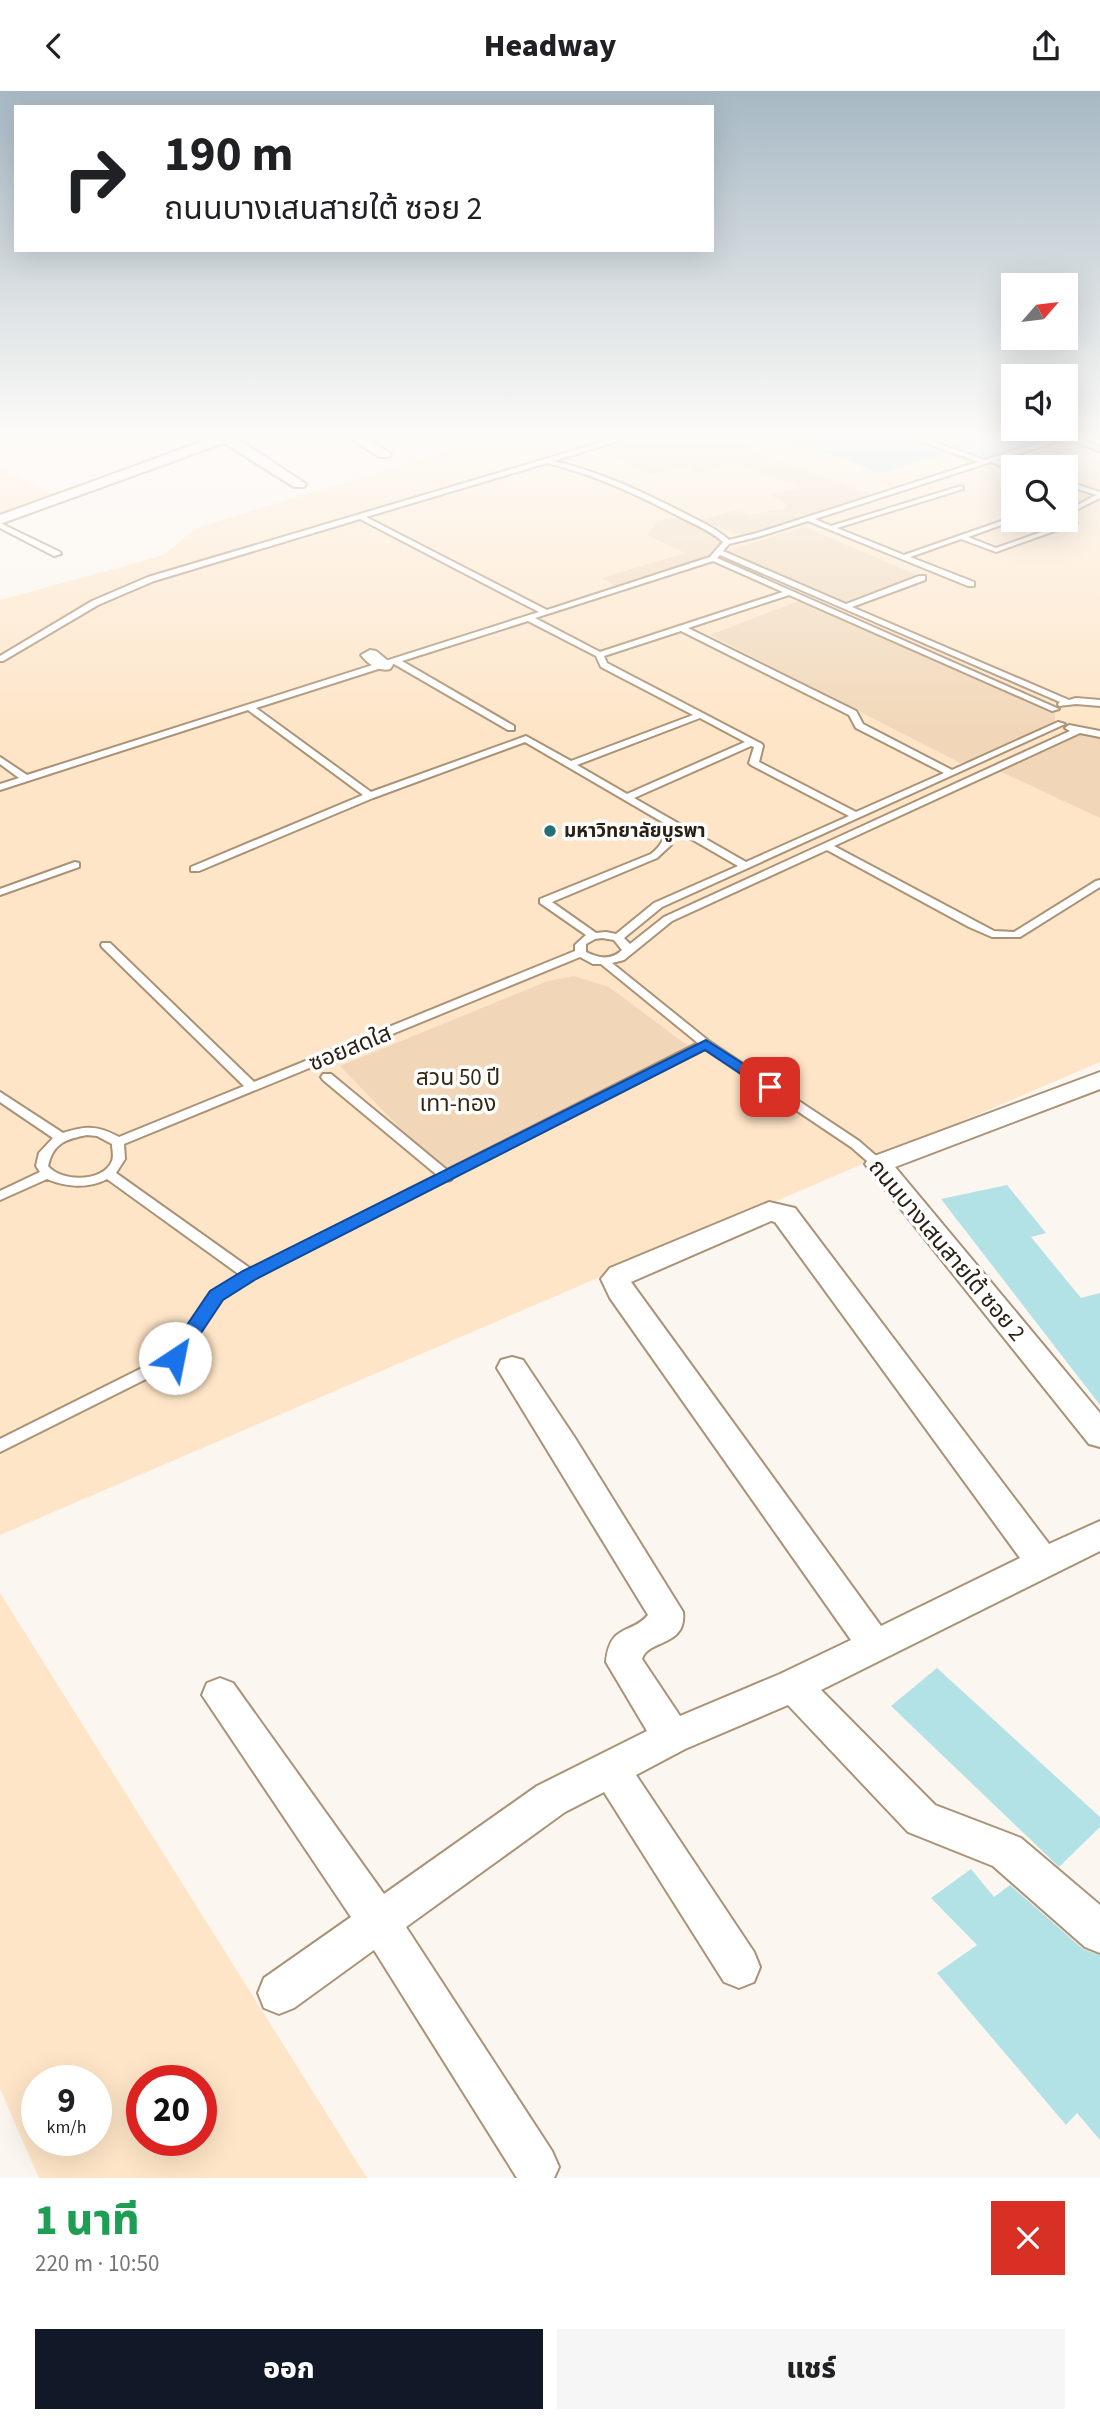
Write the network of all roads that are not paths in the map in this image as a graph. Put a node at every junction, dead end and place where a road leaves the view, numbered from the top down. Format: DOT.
graph roads {
  1 [pos="21,534"];
  2 [pos="298,534"];
  3 [pos="395,534"];
  4 [pos="716,534"];
  5 [pos="753,534"];
  6 [pos="846,534"];
  7 [pos="969,534"];
  8 [pos="1041,534"];
  9 [pos="961,537"];
  10 [pos="727,542"];
  11 [pos="57,554"];
  12 [pos="716,555"];
  13 [pos="904,557"];
  14 [pos="922,579"];
  15 [pos="971,584"];
  16 [pos="790,592"];
  17 [pos="847,606"];
  18 [pos="547,613"];
  19 [pos="529,618"];
  20 [pos="684,629"];
  21 [pos="599,655"];
  22 [pos="0,659"];
  23 [pos="384,661"];
  24 [pos="1067,702"];
  25 [pos="1100,703"];
  26 [pos="250,708"];
  27 [pos="1055,709"];
  28 [pos="701,716"];
  29 [pos="1061,724"];
  30 [pos="511,728"];
  31 [pos="1077,731"];
  32 [pos="1100,734"];
  33 [pos="752,742"];
  34 [pos="0,760"];
  35 [pos="571,764"];
  36 [pos="951,773"];
  37 [pos="26,779"];
  38 [pos="0,787"];
  39 [pos="370,796"];
  40 [pos="626,797"];
  41 [pos="856,816"];
  42 [pos="668,822"];
  43 [pos="827,846"];
  44 [pos="75,865"];
  45 [pos="744,865"];
  46 [pos="194,869"];
  47 [pos="1100,883"];
  48 [pos="0,892"];
  49 [pos="594,936"];
  50 [pos="618,939"];
  51 [pos="106,945"];
  52 [pos="626,951"];
  53 [pos="581,953"];
  54 [pos="605,962"];
  55 [pos="706,1044"];
  56 [pos="327,1077"];
  57 [pos="1100,1080"];
  58 [pos="252,1087"];
  59 [pos="0,1096"];
  60 [pos="61,1138"];
  61 [pos="118,1142"];
  62 [pos="878,1164"];
  63 [pos="108,1173"];
  64 [pos="47,1174"];
  65 [pos="447,1177"];
  66 [pos="0,1196"];
  67 [pos="250,1275"];
  68 [pos="512,1368"];
  69 [pos="1100,1435"];
  70 [pos="0,1446"];
  71 [pos="1100,1535"];
  72 [pos="1043,1563"];
  73 [pos="875,1646"];
  74 [pos="793,1686"];
  75 [pos="220,1695"];
  76 [pos="673,1737"];
  77 [pos="611,1769"];
  78 [pos="380,1923"];
  79 [pos="1100,1932"];
  80 [pos="739,1967"];
  81 [pos="279,1993"];
  82 [pos="536,2167"];
  1 -- 11 [label="lane"];
  2 -- 22 [label="lane"];
  3 -- 18 [label="lane"];
  4 -- 10 [label="lane"];
  5 -- 10 [label="lane"];
  6 -- 13 [label="lane"];
  7 -- 9 [label="lane"];
  8 -- 9 [label="lane"];
  9 -- 13 [label="lane"];
  10 -- 12 [label="lane"];
  12 -- 16 [label="lane"];
  12 -- 17 [label="lane"];
  12 -- 18 [label="lane"];
  13 -- 15 [label="lane"];
  14 -- 17 [label="lane"];
  16 -- 20 [label="lane"];
  16 -- 27 [label="lane"];
  17 -- 24 [label="lane"];
  18 -- 19 [label="lane"];
  19 -- 21 [label="lane"];
  19 -- 23 [label="lane"];
  20 -- 21 [label="lane"];
  20 -- 36 [label="lane"];
  21 -- 28 [label="lane"];
  23 -- 26 [label="lane"];
  23 -- 30 [label="lane"];
  24 -- 25 [label="lane"];
  24 -- 27 [label="lane"];
  26 -- 37 [label="lane"];
  26 -- 39 [label="lane"];
  27 -- 29 [label="lane"];
  28 -- 33 [label="lane"];
  28 -- 35 [label="lane"];
  29 -- 31 [label="lane"];
  29 -- 36 [label="lane"];
  31 -- 32 [label="lane"];
  31 -- 43 [label="lane"];
  33 -- 40 [label="lane"];
  33 -- 41 [label="lane"];
  34 -- 37 [label="lane"];
  35 -- 39 [label="lane"];
  35 -- 40 [label="lane"];
  36 -- 41 [label="lane"];
  37 -- 38 [label="lane"];
  39 -- 46 [label="lane"];
  40 -- 42 [label="lane"];
  41 -- 45 [label="lane"];
  42 -- 45 [label="lane"];
  42 -- 49 [label="lane"];
  43 -- 47 [label="lane"];
  43 -- 52 [label="lane"];
  44 -- 48 [label="lane"];
  45 -- 50 [label="lane"];
  49 -- 50 [label="lane"];
  49 -- 53 [label="lane"];
  50 -- 52 [label="lane"];
  51 -- 58 [label="lane"];
  52 -- 54 [label="lane"];
  53 -- 54 [label="lane"];
  53 -- 58 [label="lane, ซอยสดใส"];
  54 -- 55 [label="lane, ถนนบางเสนสายใต้ ซอย 2"];
  55 -- 62 [label="lane, ถนนบางเสนสายใต้ ซอย 2"];
  55 -- 65 [label="lane"];
  56 -- 65 [label="lane"];
  57 -- 62 [label="street"];
  58 -- 61 [label="lane, ซอยสดใส"];
  59 -- 60 [label="lane"];
  60 -- 61 [label="lane"];
  60 -- 64 [label="lane"];
  61 -- 63 [label="lane"];
  62 -- 69 [label="street, ถนนบางเสนสายใต้ ซอย 2"];
  63 -- 64 [label="lane"];
  63 -- 67 [label="lane"];
  64 -- 66 [label="lane"];
  65 -- 67 [label="lane"];
  67 -- 70 [label="lane"];
  68 -- 76 [label="street"];
  71 -- 72 [label="street"];
  72 -- 73 [label="street"];
  72 -- 73 [label="street"];
  73 -- 74 [label="street"];
  74 -- 76 [label="street"];
  74 -- 79 [label="street"];
  75 -- 78 [label="street"];
  76 -- 77 [label="street"];
  77 -- 78 [label="street"];
  77 -- 80 [label="street"];
  78 -- 81 [label="street"];
  78 -- 82 [label="street"];
}
